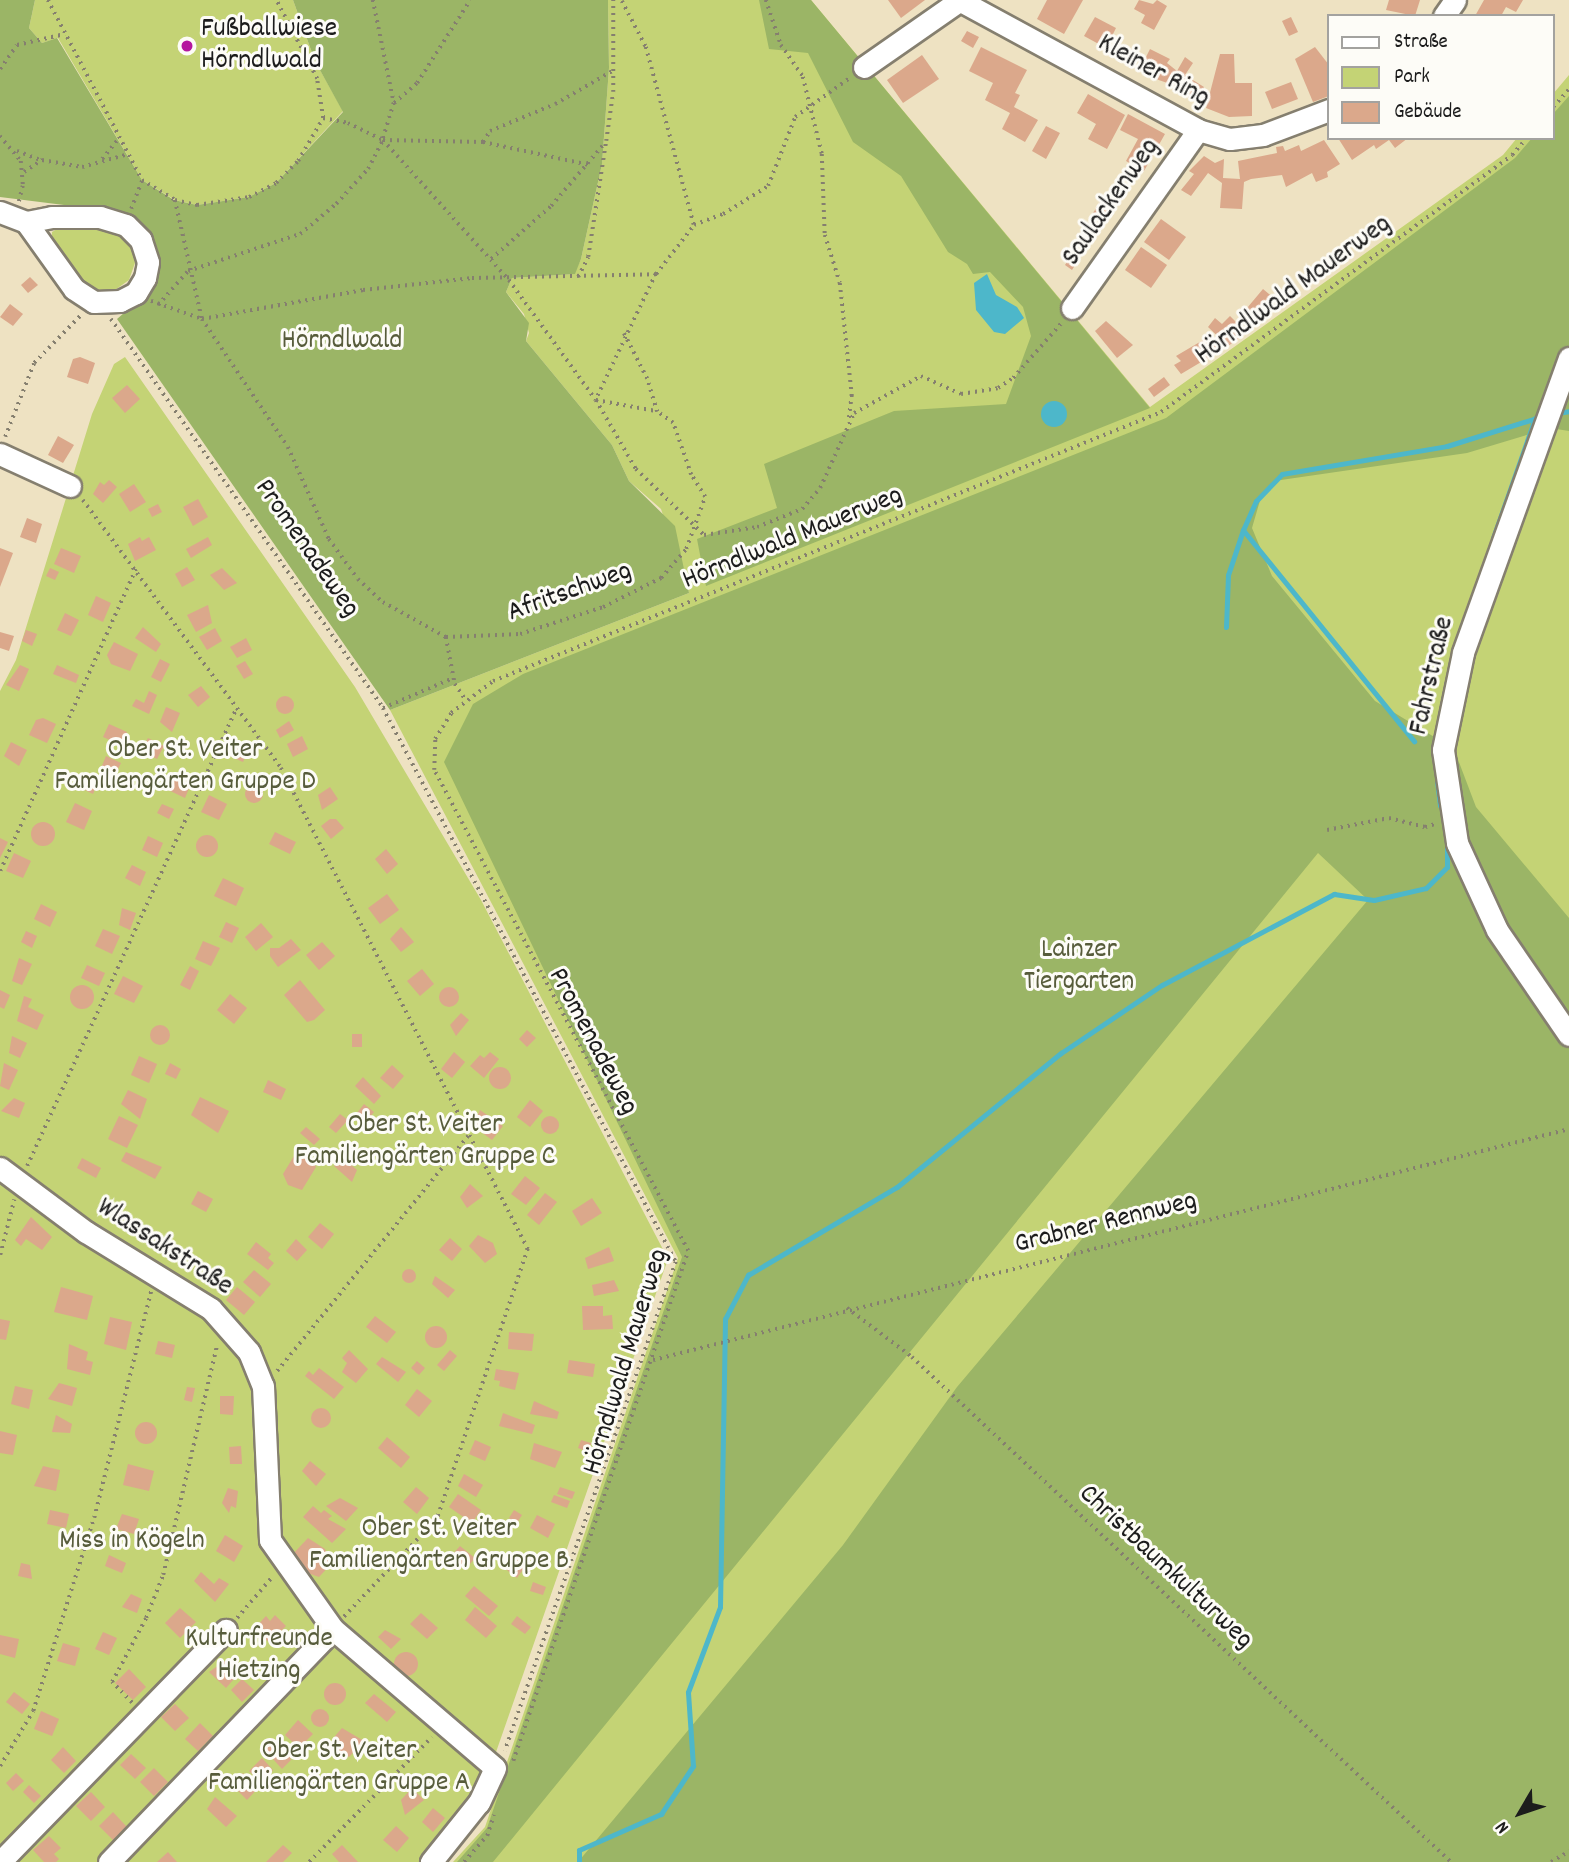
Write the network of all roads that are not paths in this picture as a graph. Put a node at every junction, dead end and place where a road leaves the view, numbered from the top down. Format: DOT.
graph roads {
  1 [pos="960,0"];
  2 [pos="864,67"];
  3 [pos="1328,110"];
  4 [pos="1198,130"];
  5 [pos="0,212"];
  6 [pos="26,222"];
  7 [pos="1072,308"];
  8 [pos="1569,358"];
  9 [pos="0,452"];
  10 [pos="70,486"];
  11 [pos="1569,1035"];
  12 [pos="0,1168"];
  13 [pos="333,1629"];
  14 [pos="226,1630"];
  15 [pos="0,1862"];
  16 [pos="108,1862"];
  17 [pos="430,1862"];
  1 -- 2 [label="street"];
  1 -- 4 [label="street, Kleiner Ring"];
  3 -- 4 [label="street, Kleiner Ring"];
  4 -- 7 [label="street, Saulackenweg"];
  5 -- 6 [label="street"];
  6 -- 6 [label="street"];
  8 -- 11 [label="street, Fahrstraße"];
  9 -- 10 [label="street"];
  12 -- 13 [label="street, Wlassakstraße"];
  13 -- 16 [label="street"];
  13 -- 17 [label="street, Wlassakstraße"];
  14 -- 15 [label="street"];
}
